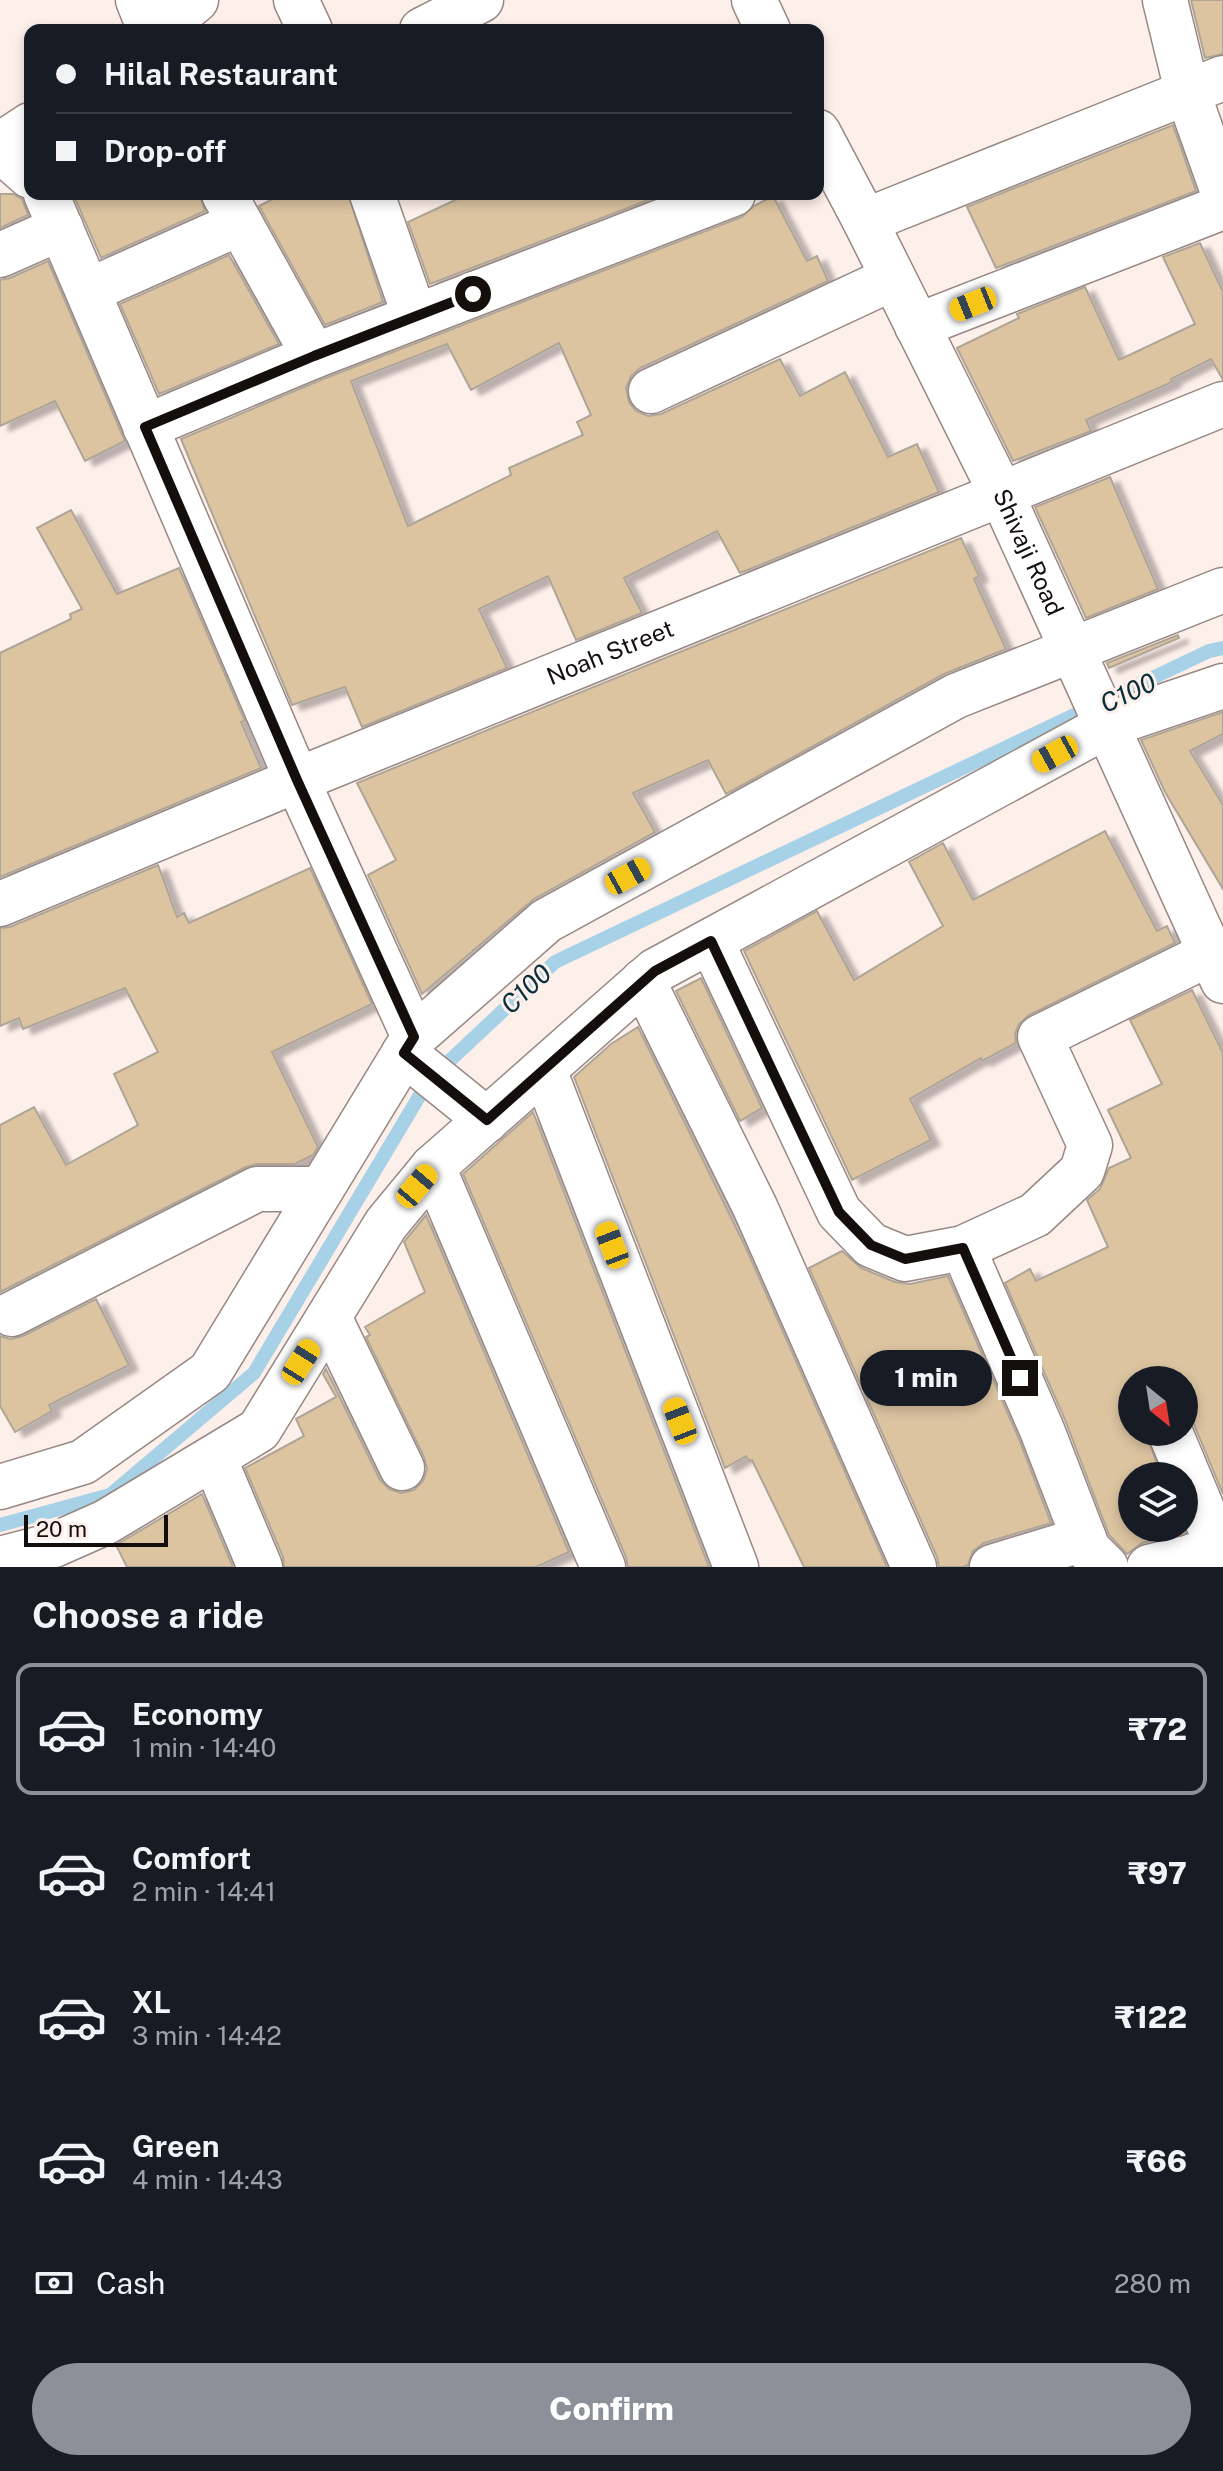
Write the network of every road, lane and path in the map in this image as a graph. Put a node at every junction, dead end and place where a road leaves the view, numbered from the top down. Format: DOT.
graph roads {
  1 [pos="138,0"];
  2 [pos="196,0"];
  3 [pos="296,0"];
  4 [pos="481,0"];
  5 [pos="754,0"];
  6 [pos="1165,0"];
  7 [pos="148,24"];
  8 [pos="167,24"];
  9 [pos="307,24"];
  10 [pos="434,24"];
  11 [pos="765,24"];
  12 [pos="1205,85"];
  13 [pos="24,129"];
  14 [pos="0,147"];
  15 [pos="824,153"];
  16 [pos="24,170"];
  17 [pos="1223,192"];
  18 [pos="374,200"];
  19 [pos="717,200"];
  20 [pos="1223,207"];
  21 [pos="232,208"];
  22 [pos="53,211"];
  23 [pos="865,221"];
  24 [pos="0,255"];
  25 [pos="893,278"];
  26 [pos="88,291"];
  27 [pos="415,317"];
  28 [pos="917,326"];
  29 [pos="314,356"];
  30 [pos="651,391"];
  31 [pos="1223,404"];
  32 [pos="145,427"];
  33 [pos="1001,493"];
  34 [pos="1223,590"];
  35 [pos="1078,661"];
  36 [pos="1223,686"];
  37 [pos="1106,720"];
  38 [pos="297,780"];
  39 [pos="0,904"];
  40 [pos="711,941"];
  41 [pos="1217,967"];
  42 [pos="643,981"];
  43 [pos="411,1050"];
  44 [pos="544,1070"];
  45 [pos="487,1120"];
  46 [pos="433,1167"];
  47 [pos="321,1189"];
  48 [pos="963,1248"];
  49 [pos="12,1314"];
  50 [pos="329,1317"];
  51 [pos="1176,1446"];
  52 [pos="214,1458"];
  53 [pos="402,1468"];
  54 [pos="0,1487"];
  55 [pos="1095,1553"];
  56 [pos="0,1559"];
  57 [pos="260,1567"];
  58 [pos="603,1567"];
  59 [pos="736,1567"];
  60 [pos="914,1567"];
  61 [pos="992,1567"];
  62 [pos="1150,1567"];
  1 -- 7 [label="street"];
  2 -- 8 [label="street"];
  3 -- 9 [label="street"];
  4 -- 10 [label="street"];
  5 -- 11 [label="street"];
  6 -- 12 [label="street"];
  12 -- 17 [label="street"];
  12 -- 23 [label="street"];
  13 -- 14 [label="street"];
  14 -- 16 [label="street"];
  15 -- 23 [label="street, Shivaji Road"];
  18 -- 27 [label="street"];
  19 -- 27 [label="street"];
  20 -- 28 [label="street"];
  21 -- 26 [label="street"];
  21 -- 29 [label="street"];
  22 -- 24 [label="street"];
  22 -- 26 [label="street"];
  23 -- 25 [label="street, Shivaji Road"];
  25 -- 28 [label="street, Shivaji Road"];
  25 -- 30 [label="street"];
  26 -- 32 [label="street"];
  27 -- 29 [label="street"];
  28 -- 33 [label="street, Shivaji Road"];
  29 -- 32 [label="street"];
  31 -- 33 [label="street, Noah Street"];
  32 -- 38 [label="street"];
  33 -- 35 [label="street, Shivaji Road"];
  33 -- 38 [label="street, Noah Street"];
  34 -- 35 [label="street"];
  35 -- 37 [label="street, Shivaji Road"];
  35 -- 43 [label="street"];
  36 -- 37 [label="street"];
  37 -- 40 [label="street"];
  37 -- 41 [label="street, Shivaji Road"];
  38 -- 39 [label="street, Noah Street"];
  38 -- 43 [label="street"];
  40 -- 42 [label="street"];
  40 -- 48 [label="street"];
  41 -- 48 [label="street"];
  42 -- 44 [label="street"];
  42 -- 60 [label="street"];
  43 -- 45 [label="street"];
  43 -- 47 [label="street"];
  44 -- 45 [label="street"];
  44 -- 59 [label="street"];
  45 -- 46 [label="street"];
  46 -- 50 [label="street"];
  46 -- 58 [label="street"];
  47 -- 49 [label="street"];
  47 -- 54 [label="street"];
  48 -- 55 [label="street"];
  50 -- 52 [label="street"];
  50 -- 53 [label="street"];
  51 -- 62 [label="street"];
  52 -- 56 [label="street"];
  52 -- 57 [label="street"];
  55 -- 61 [label="street"];
}
